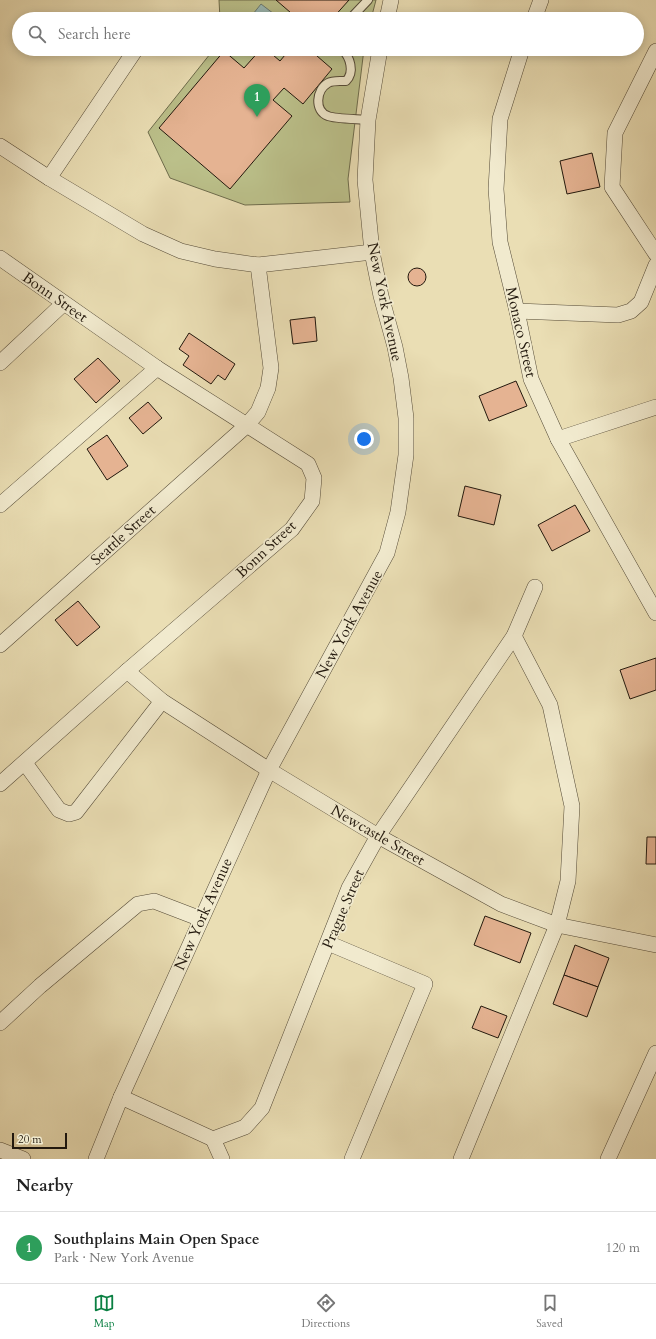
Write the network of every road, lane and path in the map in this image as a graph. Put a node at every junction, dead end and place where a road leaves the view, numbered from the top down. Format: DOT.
graph roads {
  1 [pos="368,0"];
  2 [pos="391,0"];
  3 [pos="541,0"];
  4 [pos="357,12"];
  5 [pos="388,12"];
  6 [pos="537,12"];
  7 [pos="656,51"];
  8 [pos="131,56"];
  9 [pos="348,56"];
  10 [pos="379,56"];
  11 [pos="520,56"];
  12 [pos="368,120"];
  13 [pos="0,146"];
  14 [pos="49,178"];
  15 [pos="372,252"];
  16 [pos="656,254"];
  17 [pos="0,258"];
  18 [pos="258,265"];
  19 [pos="656,265"];
  20 [pos="63,304"];
  21 [pos="517,312"];
  22 [pos="0,363"];
  23 [pos="157,368"];
  24 [pos="656,407"];
  25 [pos="246,426"];
  26 [pos="558,439"];
  27 [pos="0,505"];
  28 [pos="535,587"];
  29 [pos="656,613"];
  30 [pos="514,636"];
  31 [pos="0,645"];
  32 [pos="126,670"];
  33 [pos="162,701"];
  34 [pos="25,763"];
  35 [pos="269,770"];
  36 [pos="0,784"];
  37 [pos="378,836"];
  38 [pos="201,919"];
  39 [pos="557,925"];
  40 [pos="328,943"];
  41 [pos="656,945"];
  42 [pos="0,1023"];
  43 [pos="655,1058"];
  44 [pos="121,1097"];
  45 [pos="213,1140"];
  46 [pos="0,1150"];
  47 [pos="23,1159"];
  48 [pos="96,1159"];
  49 [pos="222,1159"];
  50 [pos="352,1159"];
  51 [pos="461,1159"];
  52 [pos="608,1159"];
  1 -- 4 [label="lane"];
  2 -- 5 [label="street"];
  3 -- 6 [label="street"];
  7 -- 16 [label="street"];
  8 -- 14 [label="street"];
  9 -- 12 [label="lane"];
  10 -- 12 [label="street, New York Avenue"];
  11 -- 21 [label="street, Monaco Street"];
  12 -- 15 [label="street, New York Avenue"];
  13 -- 14 [label="street"];
  14 -- 18 [label="street"];
  15 -- 18 [label="street"];
  15 -- 35 [label="street, New York Avenue"];
  17 -- 20 [label="street, Bonn Street"];
  18 -- 25 [label="street, Seattle Street"];
  19 -- 21 [label="street"];
  20 -- 22 [label="street"];
  20 -- 23 [label="street, Bonn Street"];
  21 -- 26 [label="street, Monaco Street"];
  23 -- 25 [label="street, Bonn Street"];
  23 -- 27 [label="street"];
  24 -- 26 [label="street"];
  25 -- 31 [label="street, Seattle Street"];
  25 -- 32 [label="street, Bonn Street"];
  26 -- 29 [label="street, Monaco Street"];
  28 -- 30 [label="street, Prague Street"];
  30 -- 37 [label="street, Prague Street"];
  30 -- 39 [label="street"];
  32 -- 33 [label="street, Newcastle Street"];
  32 -- 34 [label="street, Bonn Street"];
  33 -- 34 [label="street"];
  33 -- 35 [label="street, Newcastle Street"];
  34 -- 36 [label="street, Bonn Street"];
  35 -- 37 [label="street, Newcastle Street"];
  35 -- 38 [label="street, New York Avenue"];
  37 -- 39 [label="street, Newcastle Street"];
  37 -- 40 [label="street, Prague Street"];
  38 -- 42 [label="street"];
  38 -- 44 [label="street, New York Avenue"];
  39 -- 41 [label="street, Newcastle Street"];
  39 -- 51 [label="street"];
  40 -- 45 [label="street, Prague Street"];
  40 -- 50 [label="street"];
  43 -- 52 [label="street"];
  44 -- 45 [label="street"];
  44 -- 48 [label="street, New York Avenue"];
  45 -- 49 [label="street"];
  46 -- 47 [label="street"];
}
